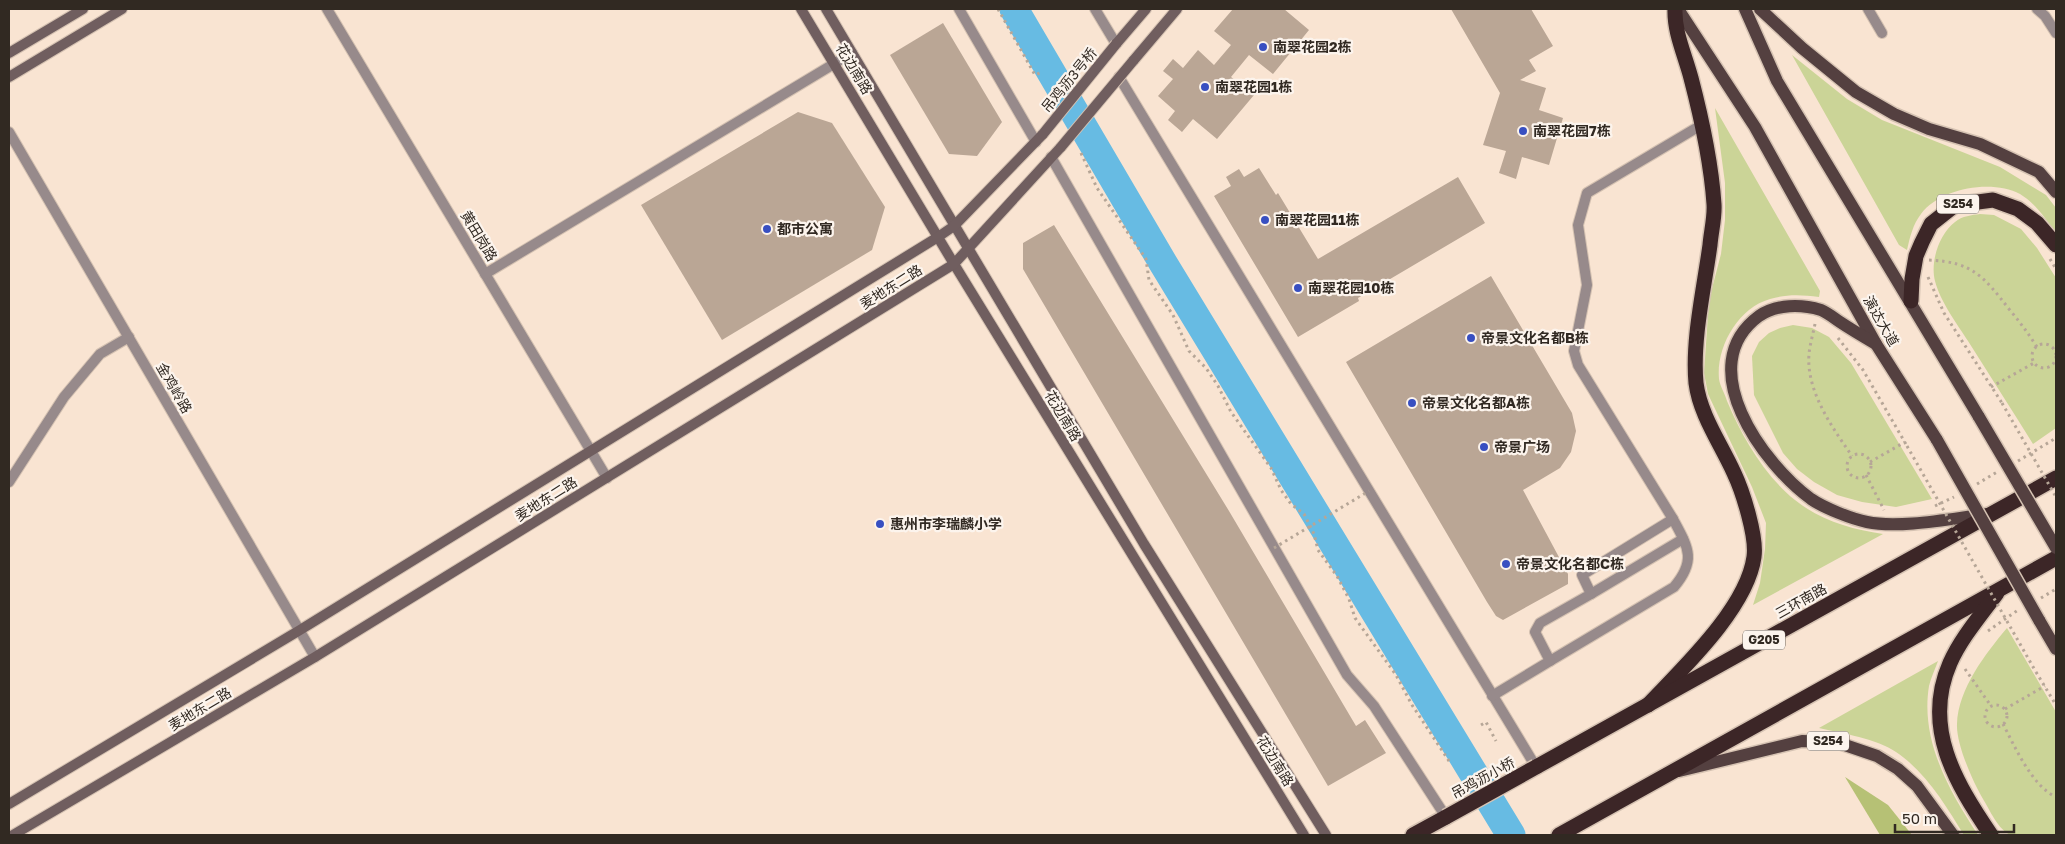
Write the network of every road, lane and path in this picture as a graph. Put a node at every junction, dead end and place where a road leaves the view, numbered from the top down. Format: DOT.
graph roads {
  1 [pos="83,9"];
  2 [pos="122,9"];
  3 [pos="327,9"];
  4 [pos="801,9"];
  5 [pos="826,9"];
  6 [pos="959,9"];
  7 [pos="998,9"];
  8 [pos="1095,9"];
  9 [pos="1146,9"];
  10 [pos="1176,9"];
  11 [pos="1676,9"];
  12 [pos="1745,9"];
  13 [pos="1760,9"];
  14 [pos="1868,9"];
  15 [pos="2037,9"];
  16 [pos="1882,33"];
  17 [pos="2056,33"];
  18 [pos="1116,44"];
  19 [pos="9,53"];
  20 [pos="852,53"];
  21 [pos="835,64"];
  22 [pos="1040,73"];
  23 [pos="9,77"];
  24 [pos="1118,78"];
  25 [pos="1703,124"];
  26 [pos="9,132"];
  27 [pos="1040,138"];
  28 [pos="1082,153"];
  29 [pos="1051,157"];
  30 [pos="2056,192"];
  31 [pos="954,226"];
  32 [pos="938,237"];
  33 [pos="968,248"];
  34 [pos="2051,248"];
  35 [pos="1931,255"];
  36 [pos="1928,260"];
  37 [pos="954,264"];
  38 [pos="2056,269"];
  39 [pos="485,274"];
  40 [pos="1911,301"];
  41 [pos="1809,322"];
  42 [pos="1816,324"];
  43 [pos="1822,327"];
  44 [pos="1834,335"];
  45 [pos="129,338"];
  46 [pos="1876,344"];
  47 [pos="2037,347"];
  48 [pos="2056,359"];
  49 [pos="2034,363"];
  50 [pos="1991,387"];
  51 [pos="2056,438"];
  52 [pos="1906,444"];
  53 [pos="592,451"];
  54 [pos="1852,456"];
  55 [pos="1870,462"];
  56 [pos="2014,463"];
  57 [pos="2056,466"];
  58 [pos="2005,468"];
  59 [pos="1866,476"];
  60 [pos="607,478"];
  61 [pos="2056,478"];
  62 [pos="9,482"];
  63 [pos="1971,487"];
  64 [pos="1369,492"];
  65 [pos="2031,492"];
  66 [pos="1956,496"];
  67 [pos="2056,496"];
  68 [pos="1927,508"];
  69 [pos="1876,511"];
  70 [pos="1885,512"];
  71 [pos="1890,512"];
  72 [pos="1993,513"];
  73 [pos="1673,519"];
  74 [pos="1683,539"];
  75 [pos="1274,548"];
  76 [pos="2056,548"];
  77 [pos="2056,558"];
  78 [pos="2056,589"];
  79 [pos="1999,590"];
  80 [pos="1590,594"];
  81 [pos="2039,598"];
  82 [pos="2022,608"];
  83 [pos="300,630"];
  84 [pos="1983,637"];
  85 [pos="2056,649"];
  86 [pos="316,657"];
  87 [pos="1968,660"];
  88 [pos="1550,661"];
  89 [pos="1965,669"];
  90 [pos="1962,676"];
  91 [pos="2045,686"];
  92 [pos="1492,696"];
  93 [pos="1648,705"];
  94 [pos="2056,705"];
  95 [pos="1990,706"];
  96 [pos="2005,709"];
  97 [pos="2003,724"];
  98 [pos="1481,725"];
  99 [pos="1496,741"];
  100 [pos="1451,764"];
  101 [pos="1536,767"];
  102 [pos="1669,774"];
  103 [pos="2056,797"];
  104 [pos="9,804"];
  105 [pos="1446,817"];
  106 [pos="1569,833"];
  107 [pos="13,835"];
  108 [pos="1304,835"];
  109 [pos="1326,835"];
  110 [pos="1413,835"];
  111 [pos="1953,835"];
  112 [pos="1991,835"];
  1 -- 19 [label="street"];
  2 -- 23 [label="street"];
  3 -- 39 [label="street, 黄田岗路"];
  4 -- 21 [label="street, 花边南路"];
  5 -- 20 [label="street, 花边南路"];
  6 -- 27 [label="street"];
  7 -- 22 [label="path"];
  8 -- 18 [label="street"];
  9 -- 18 [label="street"];
  10 -- 24 [label="street, bridge"];
  11 -- 25 [label="highway"];
  11 -- 46 [label="main road, 演达大道"];
  12 -- 40 [label="main road"];
  13 -- 30 [label="main road"];
  14 -- 16 [label="street"];
  15 -- 17 [label="street"];
  18 -- 27 [label="street, 吊鸡沥3号桥, bridge"];
  20 -- 21 [label="street"];
  20 -- 31 [label="street, 花边南路"];
  21 -- 32 [label="street, 花边南路"];
  21 -- 39 [label="street"];
  24 -- 29 [label="street, 麦地东二路, bridge"];
  24 -- 64 [label="street"];
  25 -- 73 [label="street"];
  25 -- 93 [label="highway"];
  26 -- 45 [label="street, 金鸡岭路"];
  27 -- 31 [label="street, 麦地东二路"];
  28 -- 100 [label="path"];
  29 -- 33 [label="street, 麦地东二路"];
  29 -- 75 [label="street"];
  31 -- 32 [label="street, 麦地东二路"];
  31 -- 33 [label="street, 花边南路"];
  32 -- 37 [label="street, 花边南路"];
  32 -- 53 [label="street, 麦地东二路"];
  33 -- 37 [label="street, 麦地东二路"];
  33 -- 109 [label="street, 花边南路"];
  34 -- 38 [label="path"];
  34 -- 40 [label="highway, S254"];
  35 -- 36 [label="path"];
  36 -- 47 [label="path"];
  36 -- 50 [label="path"];
  37 -- 60 [label="street, 麦地东二路"];
  37 -- 108 [label="street, 花边南路"];
  39 -- 53 [label="street, 黄田岗路"];
  40 -- 76 [label="main road, bridge"];
  41 -- 42 [label="path"];
  42 -- 43 [label="path"];
  42 -- 54 [label="path"];
  44 -- 52 [label="path"];
  45 -- 62 [label="street"];
  45 -- 83 [label="street, 金鸡岭路"];
  46 -- 72 [label="main road"];
  46 -- 85 [label="main road, 演达大道, bridge"];
  47 -- 48 [label="path"];
  47 -- 49 [label="path"];
  48 -- 49 [label="path"];
  49 -- 50 [label="path"];
  50 -- 67 [label="path, bridge"];
  51 -- 56 [label="path"];
  52 -- 55 [label="path"];
  52 -- 91 [label="path, bridge"];
  53 -- 60 [label="street, 黄田岗路"];
  53 -- 83 [label="street, 麦地东二路"];
  54 -- 55 [label="path"];
  54 -- 59 [label="path"];
  55 -- 59 [label="path"];
  57 -- 65 [label="highway"];
  58 -- 63 [label="path"];
  59 -- 70 [label="path"];
  60 -- 86 [label="street, 麦地东二路"];
  61 -- 65 [label="highway, 三环南路 / G205"];
  64 -- 75 [label="path, bridge"];
  64 -- 92 [label="street"];
  65 -- 72 [label="highway, 三环南路 / G205"];
  66 -- 68 [label="path"];
  69 -- 70 [label="path"];
  70 -- 71 [label="path"];
  72 -- 93 [label="highway, 三环南路 / G205"];
  73 -- 74 [label="street"];
  73 -- 80 [label="street"];
  74 -- 80 [label="street"];
  74 -- 88 [label="street"];
  75 -- 105 [label="street"];
  77 -- 79 [label="highway"];
  78 -- 81 [label="path"];
  79 -- 102 [label="highway"];
  79 -- 112 [label="highway"];
  80 -- 88 [label="street"];
  82 -- 84 [label="path"];
  83 -- 86 [label="street, 金鸡岭路"];
  83 -- 104 [label="street, 麦地东二路"];
  86 -- 107 [label="street, 麦地东二路"];
  87 -- 89 [label="path"];
  88 -- 92 [label="street"];
  89 -- 90 [label="path"];
  89 -- 95 [label="path"];
  91 -- 94 [label="path"];
  91 -- 96 [label="path"];
  92 -- 101 [label="street"];
  93 -- 101 [label="highway, 三环南路 / G205"];
  95 -- 96 [label="path"];
  95 -- 97 [label="path"];
  96 -- 97 [label="path"];
  97 -- 103 [label="path"];
  98 -- 99 [label="path"];
  101 -- 105 [label="highway, 吊鸡沥小桥 / G205, bridge"];
  102 -- 106 [label="highway"];
  102 -- 111 [label="main road, S254"];
  105 -- 110 [label="highway, G205"];
}
